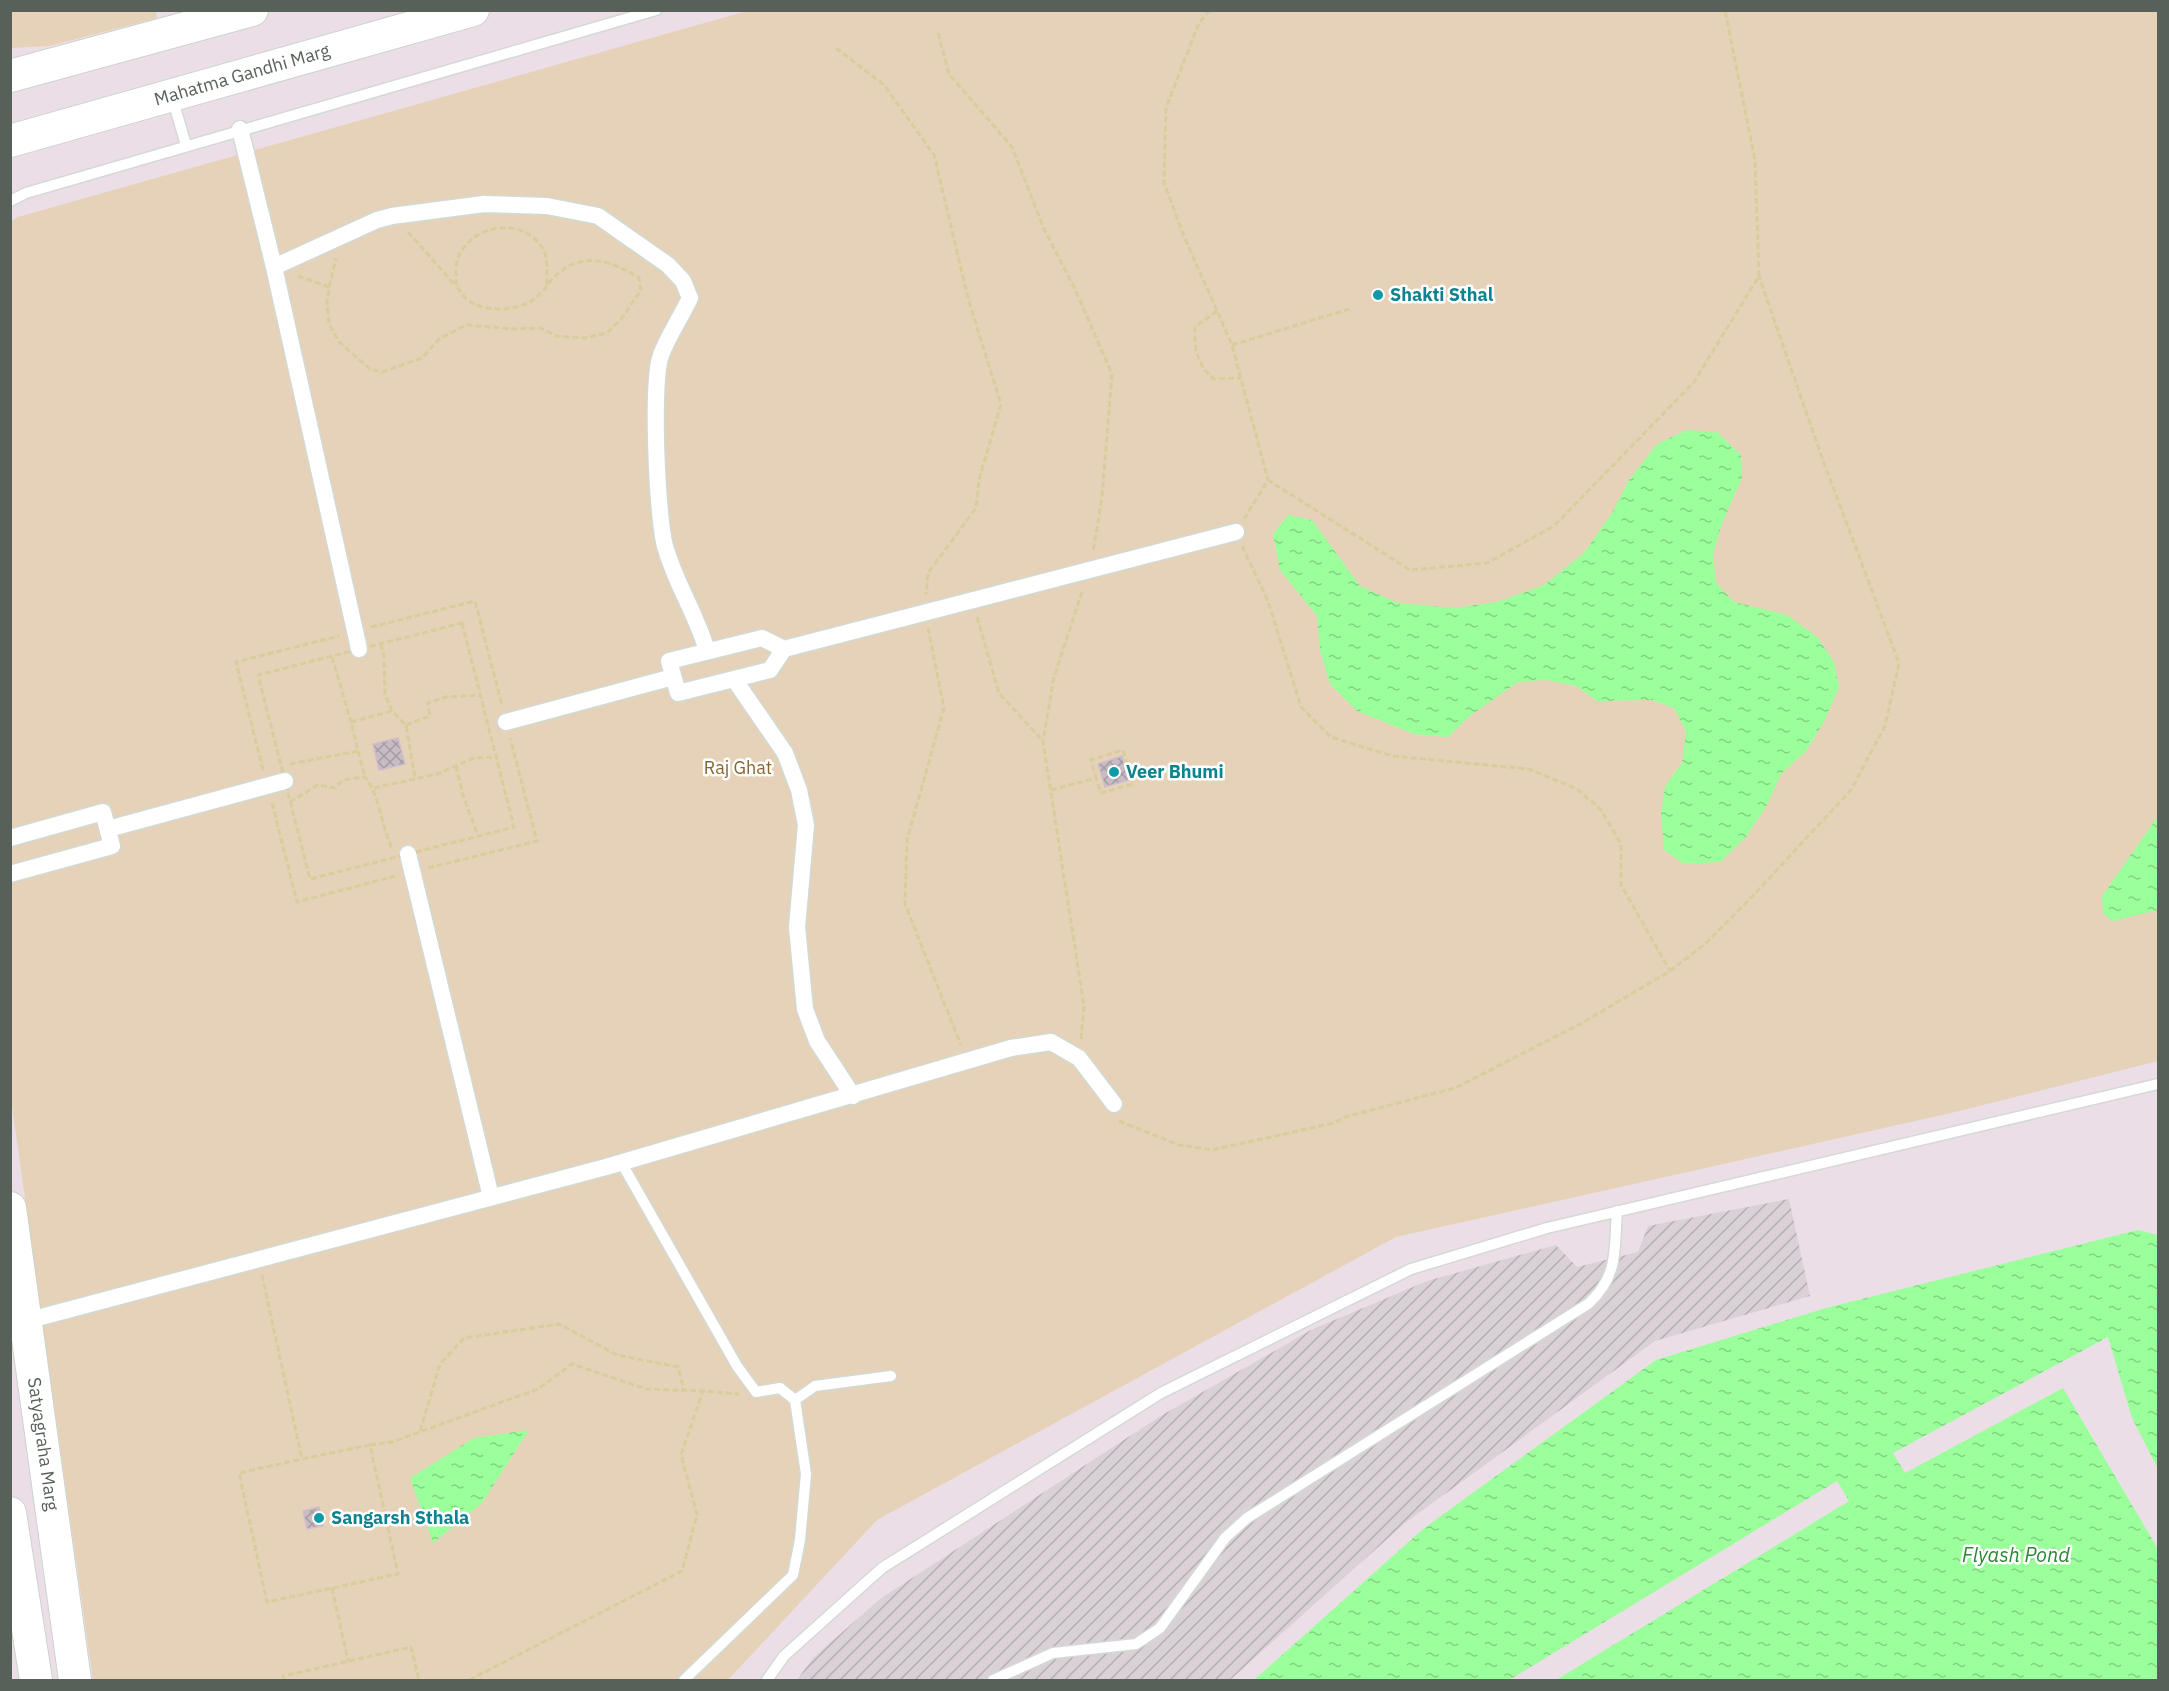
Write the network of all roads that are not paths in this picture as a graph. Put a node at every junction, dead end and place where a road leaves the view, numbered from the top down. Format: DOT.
graph roads {
  1 [pos="252,10"];
  2 [pos="473,10"];
  3 [pos="656,10"];
  4 [pos="10,76"];
  5 [pos="171,95"];
  6 [pos="240,129"];
  7 [pos="10,141"];
  8 [pos="186,145"];
  9 [pos="10,201"];
  10 [pos="274,267"];
  11 [pos="1236,532"];
  12 [pos="348,600"];
  13 [pos="365,629"];
  14 [pos="344,634"];
  15 [pos="360,649"];
  16 [pos="784,650"];
  17 [pos="707,651"];
  18 [pos="673,677"];
  19 [pos="734,679"];
  20 [pos="506,722"];
  21 [pos="283,773"];
  22 [pos="108,829"];
  23 [pos="10,838"];
  24 [pos="402,856"];
  25 [pos="421,870"];
  26 [pos="10,874"];
  27 [pos="401,875"];
  28 [pos="420,905"];
  29 [pos="2158,1084"];
  30 [pos="853,1096"];
  31 [pos="1114,1104"];
  32 [pos="621,1162"];
  33 [pos="490,1197"];
  34 [pos="10,1208"];
  35 [pos="1617,1211"];
  36 [pos="26,1320"];
  37 [pos="891,1376"];
  38 [pos="795,1400"];
  39 [pos="10,1513"];
  40 [pos="36,1680"];
  41 [pos="75,1680"];
  42 [pos="684,1680"];
  43 [pos="767,1680"];
  44 [pos="993,1680"];
  1 -- 4 [label="main road"];
  2 -- 5 [label="main road, Mahatma Gandhi Marg"];
  3 -- 6 [label="lane"];
  5 -- 7 [label="main road, Mahatma Gandhi Marg"];
  5 -- 8 [label="lane"];
  6 -- 8 [label="lane"];
  6 -- 10 [label="street"];
  8 -- 9 [label="lane"];
  10 -- 12 [label="street"];
  10 -- 17 [label="street"];
  11 -- 16 [label="street"];
  12 -- 13 [label="street"];
  12 -- 14 [label="street"];
  12 -- 15 [label="street"];
  16 -- 17 [label="street"];
  16 -- 19 [label="street"];
  17 -- 18 [label="street"];
  18 -- 19 [label="street"];
  18 -- 20 [label="street"];
  19 -- 30 [label="street"];
  21 -- 22 [label="street"];
  22 -- 23 [label="street"];
  22 -- 26 [label="street"];
  24 -- 28 [label="street"];
  25 -- 28 [label="street"];
  27 -- 28 [label="street"];
  28 -- 33 [label="street"];
  29 -- 35 [label="lane"];
  30 -- 31 [label="street"];
  30 -- 32 [label="street"];
  32 -- 33 [label="street"];
  32 -- 38 [label="lane"];
  33 -- 36 [label="street"];
  34 -- 36 [label="main road, Satyagraha Marg"];
  35 -- 43 [label="lane"];
  35 -- 44 [label="lane"];
  36 -- 41 [label="main road, Satyagraha Marg"];
  37 -- 38 [label="lane"];
  38 -- 42 [label="lane"];
  39 -- 40 [label="main road"];
}
